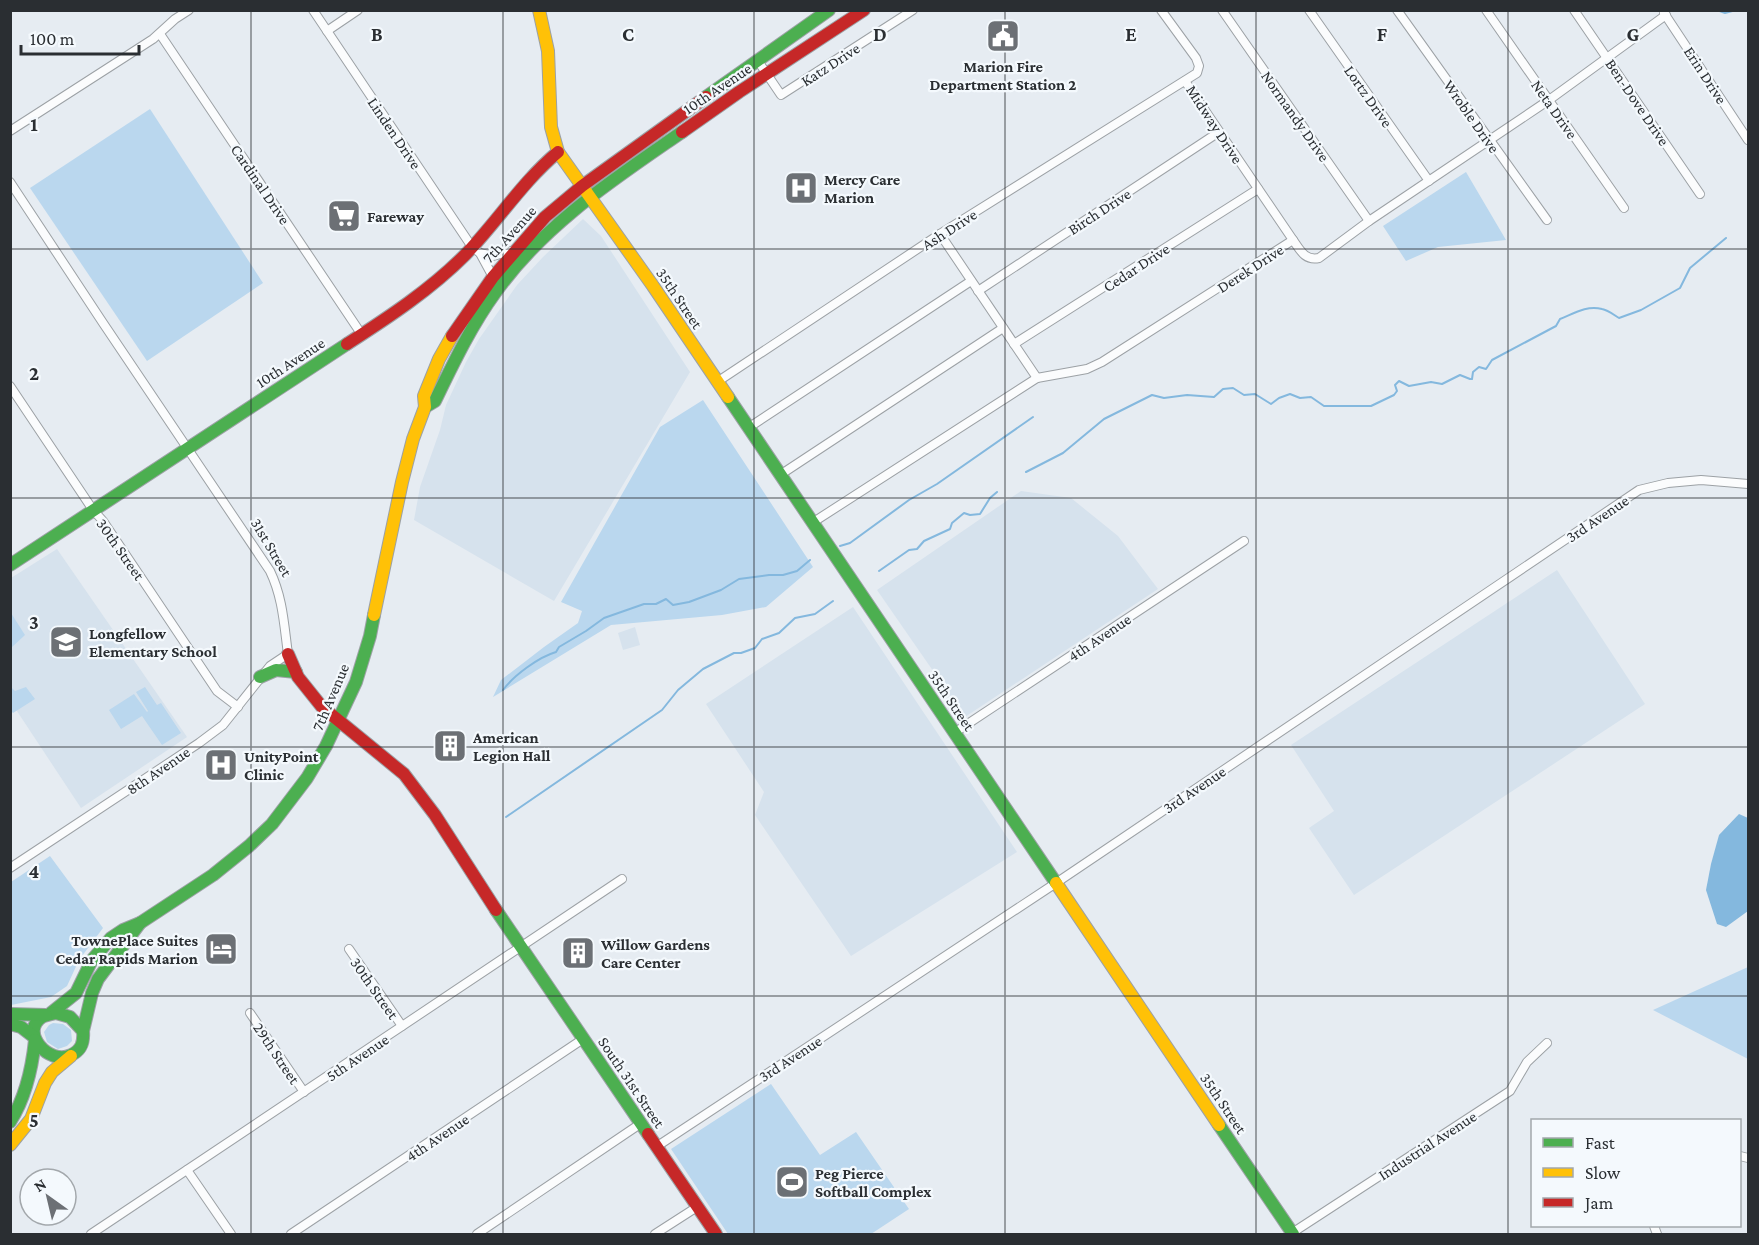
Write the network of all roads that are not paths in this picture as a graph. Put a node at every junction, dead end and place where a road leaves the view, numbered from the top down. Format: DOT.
graph roads {
  1 [pos="189,10"];
  2 [pos="313,10"];
  3 [pos="358,10"];
  4 [pos="539,10"];
  5 [pos="829,10"];
  6 [pos="864,10"];
  7 [pos="913,10"];
  8 [pos="1161,10"];
  9 [pos="1222,10"];
  10 [pos="1309,10"];
  11 [pos="1397,10"];
  12 [pos="1486,10"];
  13 [pos="1574,10"];
  14 [pos="1664,13"];
  15 [pos="327,31"];
  16 [pos="160,34"];
  17 [pos="1607,57"];
  18 [pos="758,61"];
  19 [pos="767,74"];
  20 [pos="1185,81"];
  21 [pos="1549,100"];
  22 [pos="548,118"];
  23 [pos="10,131"];
  24 [pos="1219,132"];
  25 [pos="1489,140"];
  26 [pos="1749,140"];
  27 [pos="558,152"];
  28 [pos="1430,181"];
  29 [pos="10,183"];
  30 [pos="1258,189"];
  31 [pos="586,191"];
  32 [pos="1701,194"];
  33 [pos="19,196"];
  34 [pos="10,201"];
  35 [pos="1624,208"];
  36 [pos="1547,220"];
  37 [pos="1370,221"];
  38 [pos="940,234"];
  39 [pos="1293,240"];
  40 [pos="515,249"];
  41 [pos="476,250"];
  42 [pos="493,277"];
  43 [pos="971,280"];
  44 [pos="978,291"];
  45 [pos="1003,328"];
  46 [pos="362,335"];
  47 [pos="1014,344"];
  48 [pos="1037,378"];
  49 [pos="717,382"];
  50 [pos="10,386"];
  51 [pos="425,407"];
  52 [pos="748,428"];
  53 [pos="189,449"];
  54 [pos="780,475"];
  55 [pos="1749,484"];
  56 [pos="93,510"];
  57 [pos="812,523"];
  58 [pos="1244,541"];
  59 [pos="10,565"];
  60 [pos="288,654"];
  61 [pos="296,672"];
  62 [pos="260,677"];
  63 [pos="238,707"];
  64 [pos="339,719"];
  65 [pos="954,733"];
  66 [pos="10,868"];
  67 [pos="622,879"];
  68 [pos="1056,883"];
  69 [pos="140,923"];
  70 [pos="520,947"];
  71 [pos="349,949"];
  72 [pos="250,1013"];
  73 [pos="10,1014"];
  74 [pos="48,1014"];
  75 [pos="10,1024"];
  76 [pos="402,1026"];
  77 [pos="83,1031"];
  78 [pos="34,1038"];
  79 [pos="583,1039"];
  80 [pos="1547,1043"];
  81 [pos="71,1056"];
  82 [pos="304,1092"];
  83 [pos="10,1122"];
  84 [pos="640,1124"];
  85 [pos="10,1145"];
  86 [pos="656,1147"];
  87 [pos="187,1170"];
  88 [pos="697,1207"];
  89 [pos="96,1233"];
  90 [pos="231,1234"];
  91 [pos="291,1234"];
  92 [pos="477,1234"];
  93 [pos="656,1234"];
  94 [pos="716,1234"];
  95 [pos="1293,1234"];
  1 -- 16 [label="street"];
  2 -- 15 [label="street, Linden Drive"];
  3 -- 15 [label="street"];
  4 -- 22 [label="street, 35th Street"];
  5 -- 18 [label="street, 10th Avenue"];
  6 -- 19 [label="street, 10th Avenue"];
  7 -- 19 [label="street, Katz Drive"];
  8 -- 20 [label="street, Midway Drive"];
  9 -- 37 [label="street, Normandy Drive"];
  10 -- 28 [label="street, Lortz Drive"];
  11 -- 25 [label="street, Wroble Drive"];
  12 -- 21 [label="street, Neta Drive"];
  13 -- 17 [label="street, Ben-Dove Drive"];
  14 -- 17 [label="street, Derek Drive"];
  14 -- 26 [label="street, Erin Drive"];
  15 -- 41 [label="street, Linden Drive"];
  16 -- 23 [label="street"];
  16 -- 46 [label="street, Cardinal Drive"];
  17 -- 21 [label="street, Derek Drive"];
  17 -- 32 [label="street, Ben-Dove Drive"];
  18 -- 19 [label="street, Katz Drive"];
  18 -- 31 [label="street, 10th Avenue"];
  19 -- 31 [label="street, 10th Avenue"];
  20 -- 24 [label="street, Midway Drive"];
  20 -- 38 [label="street, Ash Drive"];
  21 -- 25 [label="street, Derek Drive"];
  21 -- 35 [label="street, Neta Drive"];
  22 -- 27 [label="street, 35th Street"];
  22 -- 31 [label="street, 35th Street"];
  24 -- 30 [label="street, Midway Drive"];
  24 -- 44 [label="street, Birch Drive"];
  25 -- 28 [label="street, Derek Drive"];
  25 -- 36 [label="street, Wroble Drive"];
  27 -- 31 [label="street, 35th Street"];
  27 -- 41 [label="street, 10th Avenue"];
  28 -- 37 [label="street, Derek Drive"];
  29 -- 33 [label="street, 31st Street"];
  30 -- 39 [label="street, Midway Drive"];
  30 -- 47 [label="street, Cedar Drive"];
  31 -- 40 [label="street, 7th Avenue"];
  31 -- 49 [label="street, 35th Street"];
  31 -- 51 [label="street, 7th Avenue"];
  33 -- 34 [label="street"];
  33 -- 53 [label="street, 31st Street"];
  37 -- 39 [label="street, Derek Drive"];
  38 -- 43 [label="street"];
  38 -- 49 [label="street, Ash Drive"];
  39 -- 48 [label="street, Derek Drive"];
  40 -- 41 [label="street"];
  40 -- 42 [label="street, 7th Avenue"];
  41 -- 42 [label="street, Linden Drive"];
  41 -- 46 [label="street, 10th Avenue"];
  42 -- 51 [label="street, 7th Avenue"];
  43 -- 44 [label="street"];
  43 -- 52 [label="street"];
  44 -- 45 [label="street"];
  45 -- 47 [label="street"];
  45 -- 54 [label="street"];
  46 -- 53 [label="street, 10th Avenue"];
  47 -- 48 [label="street"];
  48 -- 57 [label="street, Derek Drive"];
  49 -- 52 [label="street, 35th Street"];
  50 -- 56 [label="street, 30th Street"];
  51 -- 64 [label="street, 7th Avenue"];
  52 -- 54 [label="street, 35th Street"];
  53 -- 56 [label="street, 10th Avenue"];
  53 -- 60 [label="street, 31st Street"];
  54 -- 57 [label="street, 35th Street"];
  55 -- 68 [label="street, 3rd Avenue"];
  56 -- 59 [label="street, 10th Avenue"];
  56 -- 63 [label="street, 30th Street"];
  57 -- 65 [label="street, 35th Street"];
  58 -- 65 [label="street, 4th Avenue"];
  60 -- 61 [label="street, 31st Street"];
  60 -- 62 [label="street, 8th Avenue"];
  61 -- 62 [label="street"];
  61 -- 64 [label="street, 31st Street"];
  62 -- 63 [label="street, 8th Avenue"];
  63 -- 66 [label="street, 8th Avenue"];
  64 -- 69 [label="street, 7th Avenue"];
  64 -- 70 [label="street, 31st Street"];
  65 -- 68 [label="street, 35th Street"];
  67 -- 70 [label="street, 5th Avenue"];
  68 -- 86 [label="street, 3rd Avenue"];
  68 -- 95 [label="street, 35th Street"];
  69 -- 74 [label="street, 7th Avenue"];
  69 -- 77 [label="street, 7th Avenue"];
  70 -- 76 [label="street, 5th Avenue"];
  70 -- 79 [label="street, South 31st Street"];
  71 -- 76 [label="street, 30th Street"];
  72 -- 82 [label="street, 29th Street"];
  73 -- 74 [label="street"];
  74 -- 77 [label="street"];
  74 -- 78 [label="street"];
  75 -- 78 [label="street"];
  76 -- 82 [label="street, 5th Avenue"];
  77 -- 81 [label="street"];
  78 -- 81 [label="street"];
  78 -- 83 [label="street"];
  79 -- 84 [label="street, South 31st Street"];
  79 -- 91 [label="street, 4th Avenue"];
  80 -- 95 [label="street, Industrial Avenue"];
  81 -- 85 [label="street"];
  82 -- 87 [label="street, 5th Avenue"];
  84 -- 86 [label="street, South 31st Street"];
  84 -- 92 [label="street"];
  86 -- 88 [label="street, South 31st Street"];
  87 -- 89 [label="street, 5th Avenue"];
  87 -- 90 [label="street"];
  88 -- 93 [label="street"];
  88 -- 94 [label="street, South 31st Street"];
}
